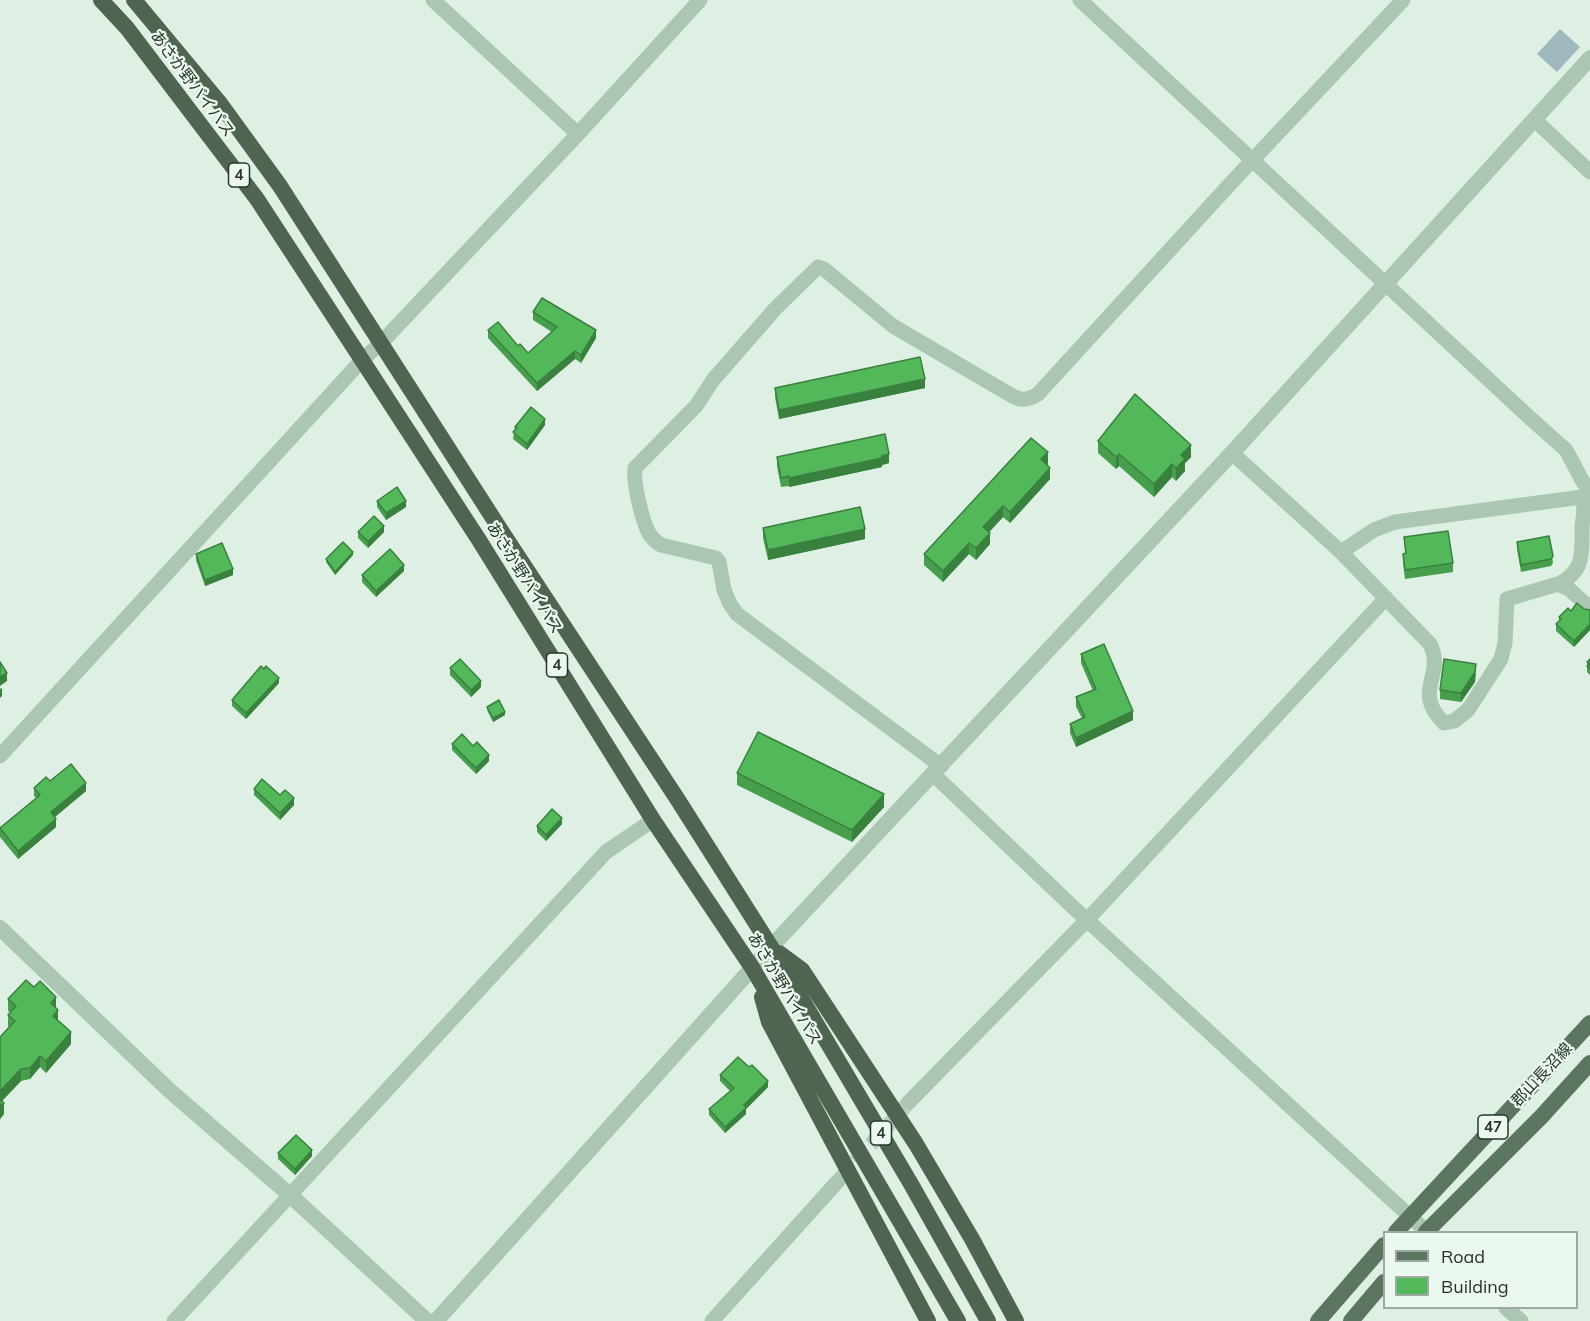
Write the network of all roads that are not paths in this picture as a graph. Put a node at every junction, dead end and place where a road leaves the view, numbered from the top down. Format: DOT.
graph roads {
  1 [pos="101,0"];
  2 [pos="134,0"];
  3 [pos="433,0"];
  4 [pos="700,0"];
  5 [pos="1080,0"];
  6 [pos="1403,0"];
  7 [pos="1590,58"];
  8 [pos="1534,120"];
  9 [pos="578,134"];
  10 [pos="1254,160"];
  11 [pos="1590,172"];
  12 [pos="1386,284"];
  13 [pos="381,343"];
  14 [pos="362,360"];
  15 [pos="1232,453"];
  16 [pos="1587,495"];
  17 [pos="1341,552"];
  18 [pos="1558,584"];
  19 [pos="1386,597"];
  20 [pos="1590,608"];
  21 [pos="0,756"];
  22 [pos="937,770"];
  23 [pos="653,820"];
  24 [pos="1087,920"];
  25 [pos="0,928"];
  26 [pos="771,946"];
  27 [pos="753,969"];
  28 [pos="1590,1023"];
  29 [pos="1590,1064"];
  30 [pos="909,1102"];
  31 [pos="842,1174"];
  32 [pos="290,1195"];
  33 [pos="1410,1216"];
  34 [pos="1398,1231"];
  35 [pos="1425,1231"];
  36 [pos="1427,1231"];
  37 [pos="1383,1246"];
  38 [pos="1383,1283"];
  39 [pos="1507,1309"];
  40 [pos="174,1321"];
  41 [pos="427,1321"];
  42 [pos="436,1321"];
  43 [pos="712,1321"];
  44 [pos="928,1321"];
  45 [pos="958,1321"];
  46 [pos="988,1321"];
  47 [pos="1016,1321"];
  48 [pos="1318,1321"];
  49 [pos="1352,1321"];
  50 [pos="1521,1321"];
  1 -- 14 [label="highway, あさか野バイパス / 4"];
  2 -- 13 [label="highway, あさか野バイパス / 4"];
  3 -- 9 [label="street"];
  4 -- 9 [label="street"];
  5 -- 10 [label="street"];
  6 -- 10 [label="street"];
  7 -- 8 [label="street"];
  8 -- 11 [label="street"];
  8 -- 12 [label="street"];
  9 -- 13 [label="street"];
  10 -- 12 [label="street"];
  10 -- 22 [label="street"];
  12 -- 15 [label="street"];
  12 -- 16 [label="street"];
  13 -- 14 [label="street"];
  13 -- 26 [label="highway, あさか野バイパス / 4"];
  14 -- 21 [label="street"];
  14 -- 23 [label="highway, あさか野バイパス / 4"];
  15 -- 17 [label="street"];
  15 -- 22 [label="street"];
  16 -- 17 [label="street"];
  16 -- 18 [label="street"];
  17 -- 19 [label="street"];
  18 -- 19 [label="street"];
  18 -- 20 [label="street"];
  19 -- 24 [label="street"];
  22 -- 24 [label="street"];
  22 -- 26 [label="street"];
  23 -- 27 [label="highway, あさか野バイパス / 4"];
  23 -- 32 [label="street"];
  24 -- 30 [label="street"];
  24 -- 33 [label="street"];
  25 -- 32 [label="street"];
  26 -- 27 [label="street"];
  26 -- 46 [label="highway, あさか野バイパス / 4"];
  26 -- 47 [label="highway"];
  27 -- 31 [label="highway, 4"];
  27 -- 42 [label="street"];
  27 -- 45 [label="highway, あさか野バイパス / 4"];
  28 -- 33 [label="main road, 郡山長沼線 / 47"];
  29 -- 36 [label="main road, 郡山長沼線 / 47"];
  31 -- 43 [label="street"];
  31 -- 44 [label="highway"];
  32 -- 40 [label="street"];
  32 -- 41 [label="street"];
  33 -- 34 [label="main road, 郡山長沼線 / 47"];
  33 -- 35 [label="street"];
  37 -- 48 [label="main road"];
  38 -- 49 [label="main road"];
  39 -- 50 [label="street"];
}
